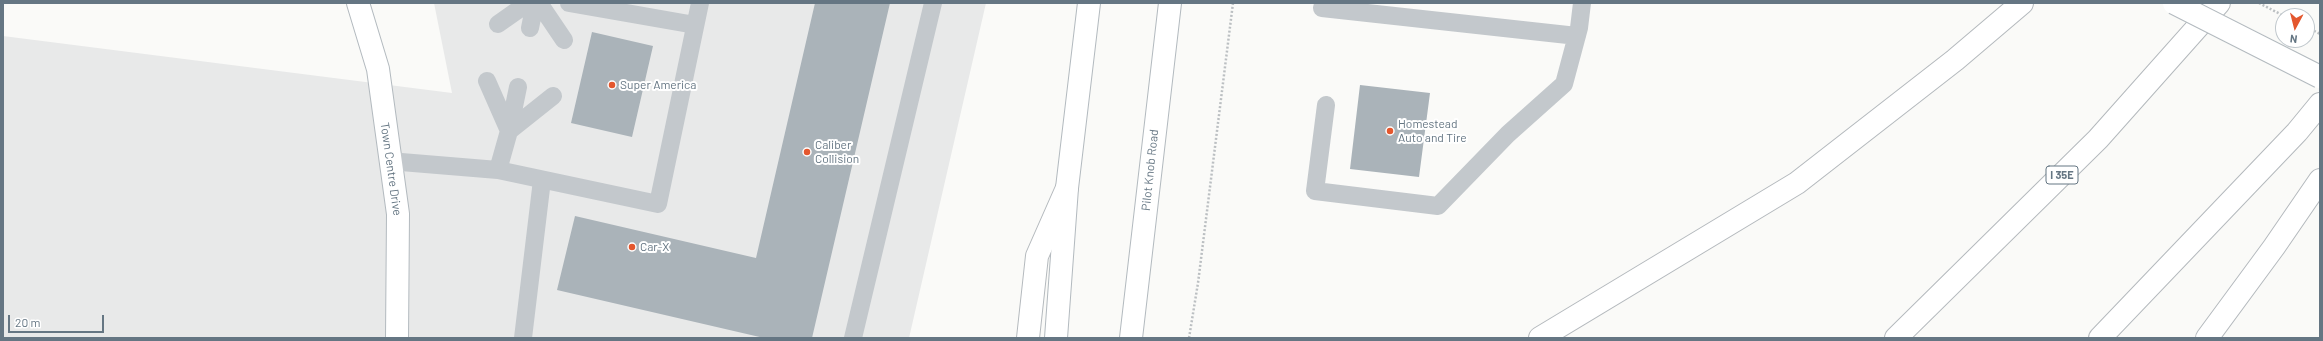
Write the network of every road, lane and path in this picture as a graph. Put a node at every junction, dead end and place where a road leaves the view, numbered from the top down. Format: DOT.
graph roads {
  1 [pos="358,3"];
  2 [pos="528,3"];
  3 [pos="534,3"];
  4 [pos="539,3"];
  5 [pos="569,3"];
  6 [pos="700,3"];
  7 [pos="933,3"];
  8 [pos="1089,3"];
  9 [pos="1170,3"];
  10 [pos="1233,3"];
  11 [pos="1582,3"];
  12 [pos="2022,3"];
  13 [pos="2174,3"];
  14 [pos="2219,3"];
  15 [pos="2259,3"];
  16 [pos="1322,8"];
  17 [pos="2275,11"];
  18 [pos="498,24"];
  19 [pos="695,24"];
  20 [pos="530,28"];
  21 [pos="1577,36"];
  22 [pos="564,40"];
  23 [pos="2320,77"];
  24 [pos="487,80"];
  25 [pos="518,88"];
  26 [pos="553,96"];
  27 [pos="2320,104"];
  28 [pos="1326,105"];
  29 [pos="509,132"];
  30 [pos="389,161"];
  31 [pos="498,170"];
  32 [pos="542,180"];
  33 [pos="2320,180"];
  34 [pos="1067,188"];
  35 [pos="397,338"];
  36 [pos="523,338"];
  37 [pos="853,338"];
  38 [pos="1028,338"];
  39 [pos="1056,338"];
  40 [pos="1131,338"];
  41 [pos="1189,338"];
  42 [pos="1540,338"];
  43 [pos="1896,338"];
  44 [pos="2100,338"];
  45 [pos="2206,338"];
  1 -- 30 [label="main road, Town Centre Drive"];
  2 -- 18 [label="lane"];
  3 -- 20 [label="lane"];
  4 -- 22 [label="lane"];
  5 -- 19 [label="lane"];
  6 -- 19 [label="lane"];
  7 -- 37 [label="lane"];
  8 -- 34 [label="main road"];
  9 -- 40 [label="main road, Pilot Knob Road"];
  10 -- 41 [label="path"];
  11 -- 21 [label="lane"];
  12 -- 42 [label="main road"];
  13 -- 23 [label="main road, bridge"];
  14 -- 43 [label="main road, I 35E"];
  15 -- 17 [label="path"];
  16 -- 21 [label="lane"];
  19 -- 32 [label="lane"];
  21 -- 28 [label="lane"];
  24 -- 29 [label="lane"];
  25 -- 29 [label="lane"];
  26 -- 29 [label="lane"];
  27 -- 44 [label="main road"];
  29 -- 31 [label="lane"];
  30 -- 31 [label="lane"];
  30 -- 35 [label="main road, Town Centre Drive"];
  31 -- 32 [label="lane"];
  32 -- 36 [label="lane"];
  33 -- 45 [label="main road"];
  34 -- 38 [label="main road"];
  34 -- 39 [label="main road"];
}
